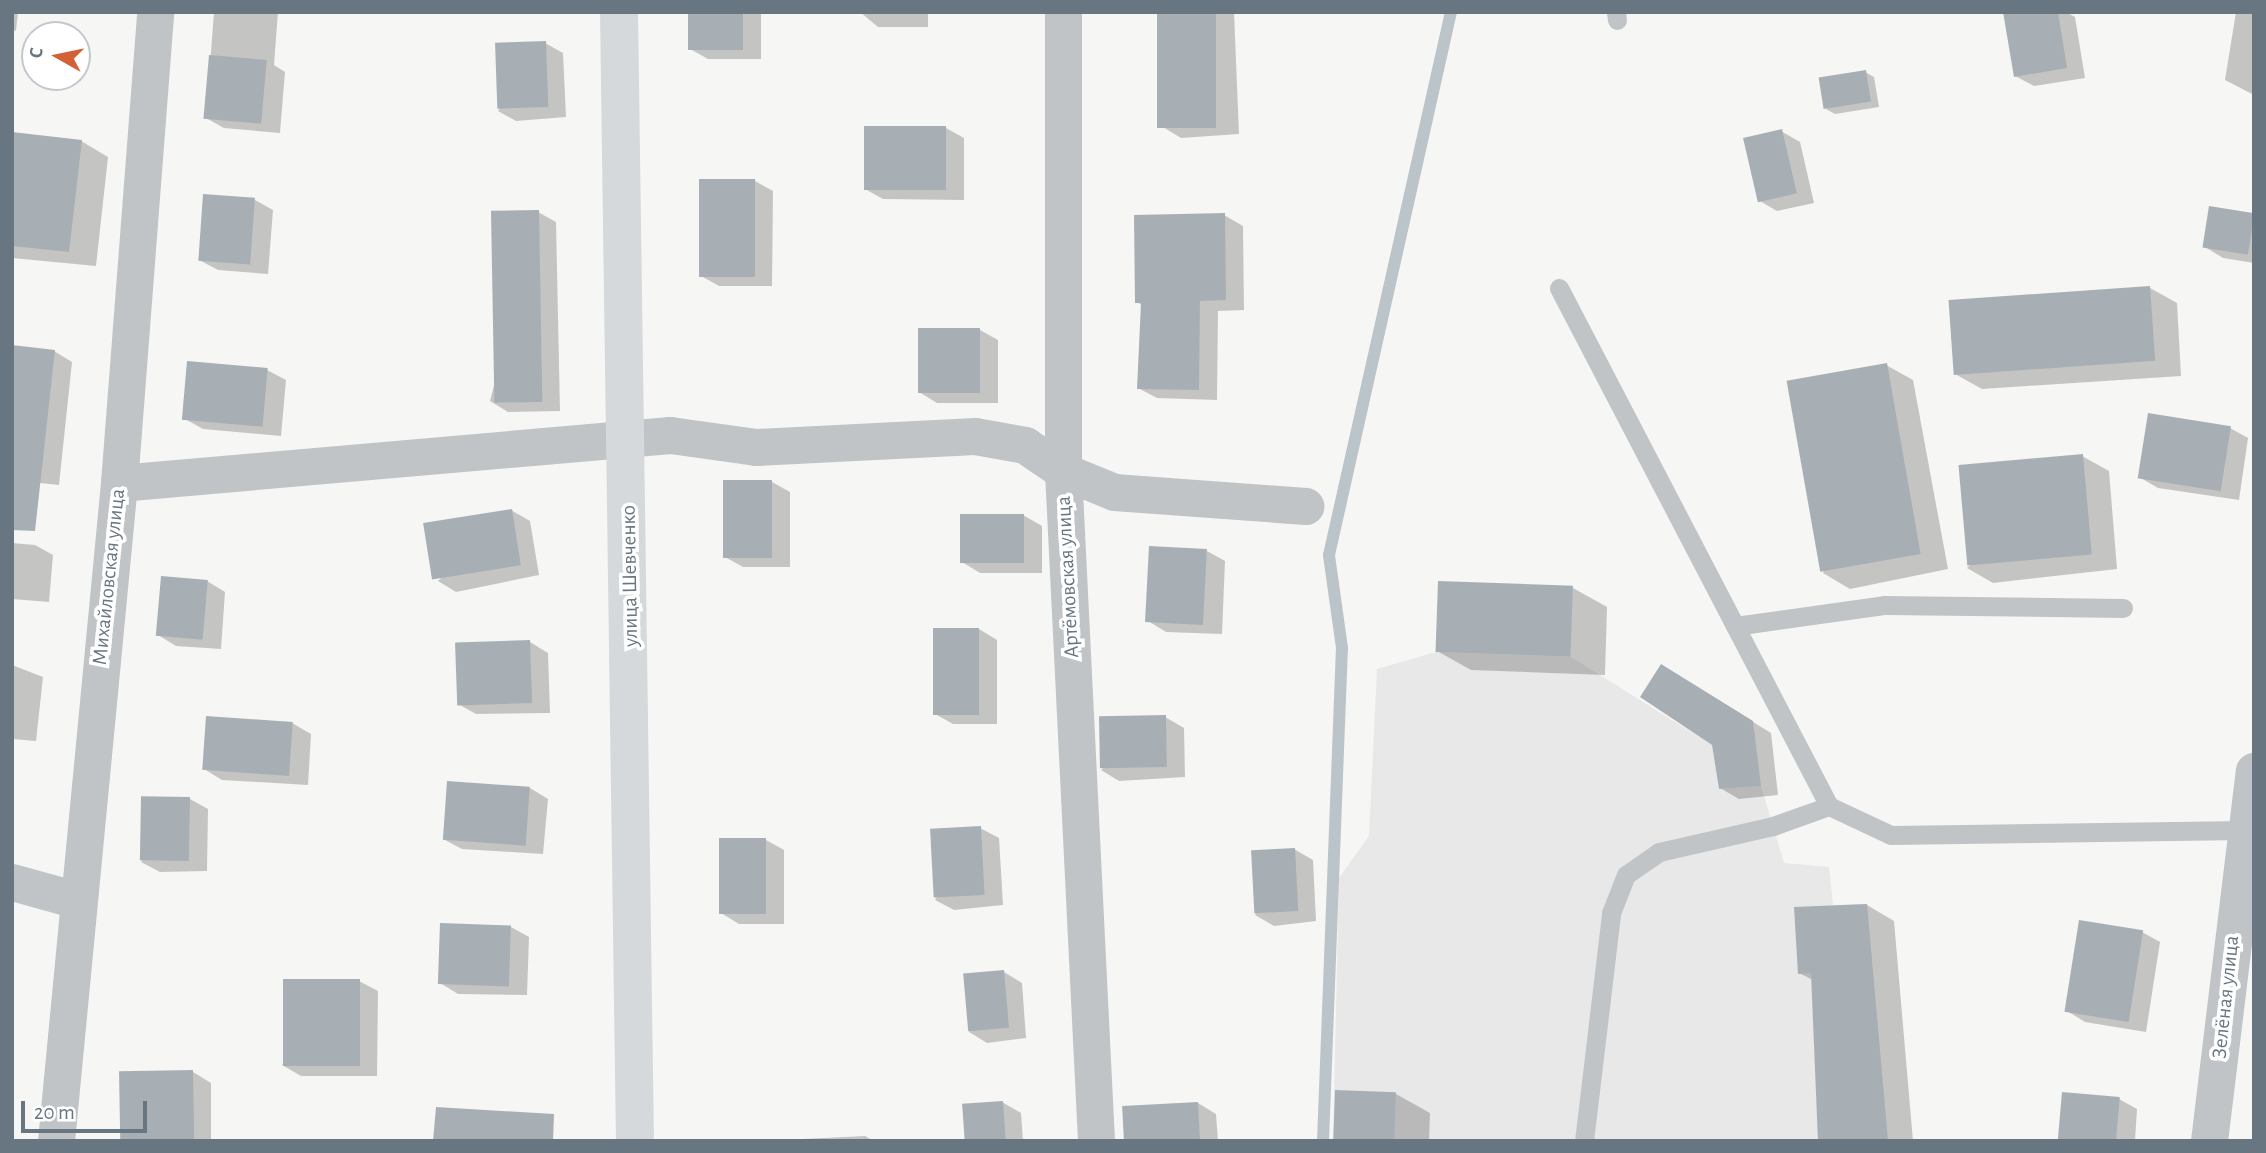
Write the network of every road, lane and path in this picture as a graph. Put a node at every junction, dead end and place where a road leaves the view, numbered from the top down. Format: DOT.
graph roads {
  1 [pos="155,12"];
  2 [pos="619,12"];
  3 [pos="1063,12"];
  4 [pos="1559,288"];
  5 [pos="628,439"];
  6 [pos="1063,471"];
  7 [pos="119,483"];
  8 [pos="1305,506"];
  9 [pos="2123,608"];
  10 [pos="1735,626"];
  11 [pos="2254,771"];
  12 [pos="1829,806"];
  13 [pos="2244,830"];
  14 [pos="12,882"];
  15 [pos="77,900"];
  16 [pos="56,1141"];
  17 [pos="635,1141"];
  18 [pos="1096,1141"];
  19 [pos="1584,1141"];
  20 [pos="2208,1141"];
  1 -- 7 [label="street, Михайловская улица"];
  2 -- 5 [label="main road, улица Шевченко"];
  3 -- 6 [label="street, Артёмовская улица"];
  4 -- 10 [label="lane"];
  5 -- 6 [label="street"];
  5 -- 7 [label="street"];
  5 -- 17 [label="main road, улица Шевченко"];
  6 -- 8 [label="street"];
  6 -- 18 [label="street, Артёмовская улица"];
  7 -- 15 [label="street, Михайловская улица"];
  9 -- 10 [label="lane"];
  10 -- 12 [label="lane"];
  11 -- 13 [label="street, Зелёная улица"];
  12 -- 13 [label="lane"];
  12 -- 19 [label="lane"];
  13 -- 20 [label="street, Зелёная улица"];
  14 -- 15 [label="street"];
  15 -- 16 [label="street, Михайловская улица"];
}
